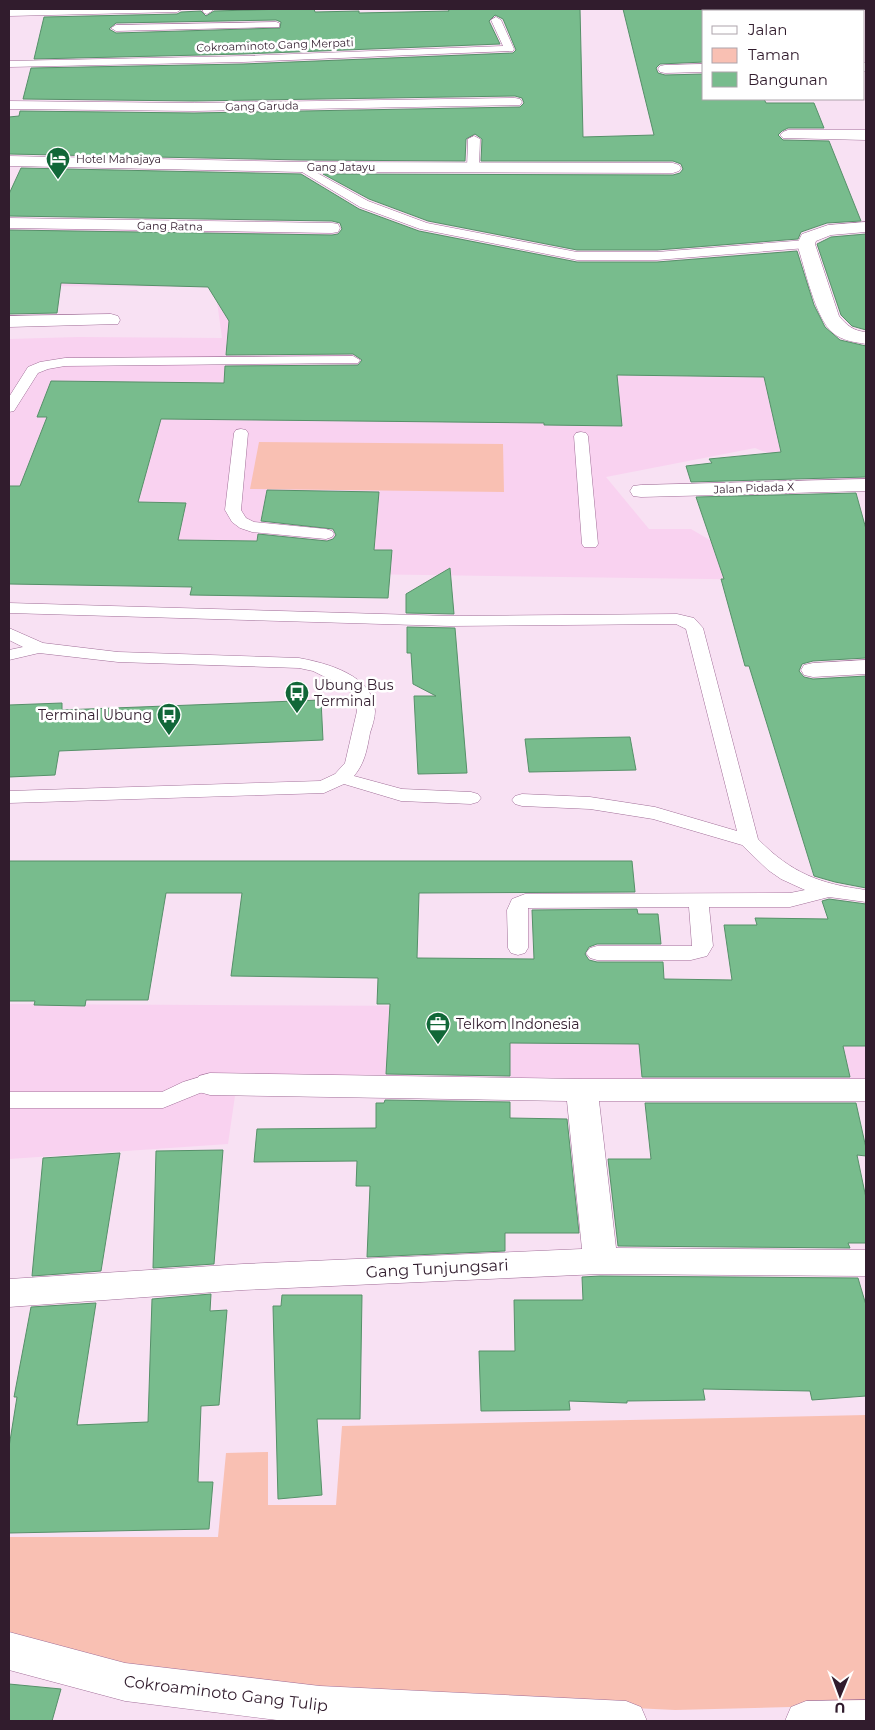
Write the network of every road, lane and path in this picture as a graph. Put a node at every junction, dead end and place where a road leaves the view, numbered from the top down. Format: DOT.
graph roads {
  1 [pos="177,9"];
  2 [pos="60,10"];
  3 [pos="9,13"];
  4 [pos="496,20"];
  5 [pos="276,24"];
  6 [pos="116,28"];
  7 [pos="9,64"];
  8 [pos="702,68"];
  9 [pos="665,69"];
  10 [pos="515,102"];
  11 [pos="9,105"];
  12 [pos="788,135"];
  13 [pos="866,135"];
  14 [pos="474,139"];
  15 [pos="9,161"];
  16 [pos="301,167"];
  17 [pos="474,168"];
  18 [pos="673,168"];
  19 [pos="9,223"];
  20 [pos="866,227"];
  21 [pos="332,228"];
  22 [pos="806,244"];
  23 [pos="111,320"];
  24 [pos="9,322"];
  25 [pos="866,338"];
  26 [pos="353,360"];
  27 [pos="9,408"];
  28 [pos="241,433"];
  29 [pos="581,436"];
  30 [pos="866,485"];
  31 [pos="641,491"];
  32 [pos="326,534"];
  33 [pos="590,544"];
  34 [pos="9,608"];
  35 [pos="9,633"];
  36 [pos="38,648"];
  37 [pos="9,655"];
  38 [pos="866,667"];
  39 [pos="813,670"];
  40 [pos="342,778"];
  41 [pos="9,797"];
  42 [pos="472,798"];
  43 [pos="522,800"];
  44 [pos="749,842"];
  45 [pos="826,891"];
  46 [pos="866,896"];
  47 [pos="698,900"];
  48 [pos="518,948"];
  49 [pos="598,953"];
  50 [pos="210,1084"];
  51 [pos="582,1090"];
  52 [pos="866,1090"];
  53 [pos="9,1100"];
  54 [pos="600,1261"];
  55 [pos="866,1263"];
  56 [pos="9,1293"];
  57 [pos="9,1651"];
  58 [pos="866,1720"];
  59 [pos="626,1721"];
  60 [pos="806,1721"];
  1 -- 2 [label="lane"];
  2 -- 3 [label="lane"];
  4 -- 7 [label="lane, Cokroaminoto Gang Merpati"];
  5 -- 6 [label="lane"];
  8 -- 9 [label="street"];
  10 -- 11 [label="street, Gang Garuda"];
  12 -- 13 [label="street"];
  14 -- 17 [label="lane"];
  15 -- 16 [label="street, Gang Jatayu"];
  16 -- 17 [label="street, Gang Jatayu"];
  16 -- 22 [label="lane"];
  17 -- 18 [label="street, Gang Jatayu"];
  19 -- 21 [label="street, Gang Ratna"];
  20 -- 22 [label="street"];
  22 -- 25 [label="street"];
  23 -- 24 [label="street"];
  26 -- 27 [label="lane"];
  28 -- 32 [label="lane"];
  29 -- 33 [label="lane"];
  30 -- 31 [label="street, Jalan Pidada X"];
  34 -- 44 [label="lane"];
  35 -- 36 [label="lane"];
  36 -- 37 [label="lane"];
  36 -- 40 [label="lane"];
  38 -- 39 [label="street"];
  40 -- 41 [label="lane"];
  40 -- 42 [label="lane"];
  43 -- 44 [label="lane"];
  44 -- 45 [label="lane"];
  45 -- 46 [label="lane"];
  45 -- 47 [label="lane"];
  47 -- 48 [label="lane"];
  47 -- 49 [label="lane"];
  50 -- 51 [label="street"];
  50 -- 53 [label="lane"];
  51 -- 52 [label="street"];
  51 -- 54 [label="street"];
  54 -- 55 [label="street, Gang Tunjungsari"];
  54 -- 56 [label="street, Gang Tunjungsari"];
  57 -- 59 [label="street, Cokroaminoto Gang Tulip"];
  58 -- 60 [label="street"];
}
